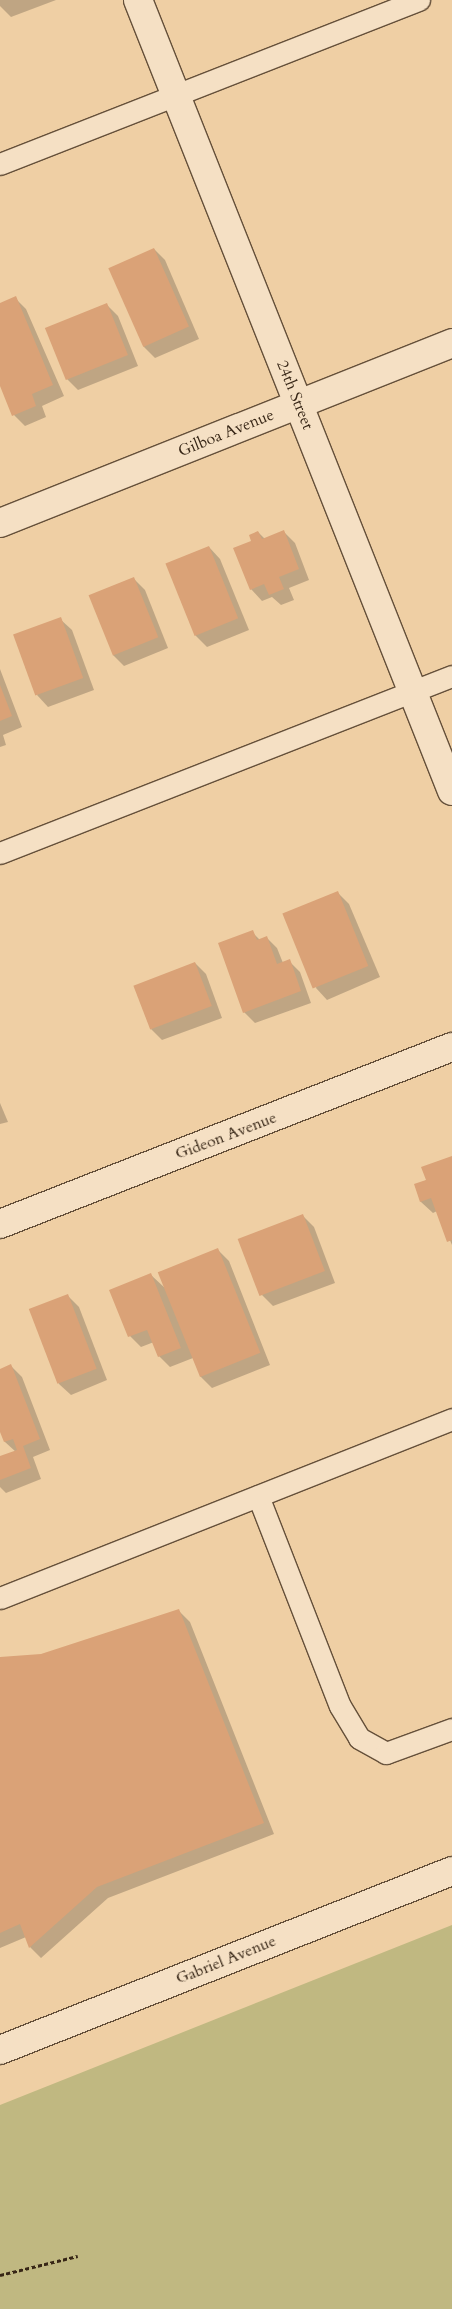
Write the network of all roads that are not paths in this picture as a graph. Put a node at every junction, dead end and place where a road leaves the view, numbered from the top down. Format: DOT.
graph roads {
  1 [pos="138,0"];
  2 [pos="419,0"];
  3 [pos="176,96"];
  4 [pos="0,164"];
  5 [pos="452,343"];
  6 [pos="298,404"];
  7 [pos="0,523"];
  8 [pos="452,676"];
  9 [pos="412,692"];
  10 [pos="452,791"];
  11 [pos="0,853"];
  12 [pos="452,1047"];
  13 [pos="0,1224"];
  14 [pos="452,1419"];
  15 [pos="258,1496"];
  16 [pos="0,1598"];
  17 [pos="452,1729"];
  18 [pos="452,1871"];
  19 [pos="0,2050"];
  1 -- 3 [label="street, 24th Street"];
  2 -- 3 [label="lane"];
  3 -- 4 [label="lane"];
  3 -- 6 [label="street, 24th Street"];
  5 -- 6 [label="street, Gilboa Avenue"];
  6 -- 7 [label="street, Gilboa Avenue"];
  6 -- 9 [label="street, 24th Street"];
  8 -- 9 [label="lane"];
  9 -- 10 [label="street, 24th Street"];
  9 -- 11 [label="lane"];
  12 -- 13 [label="street, Gideon Avenue"];
  14 -- 15 [label="lane"];
  15 -- 16 [label="lane"];
  15 -- 17 [label="lane"];
  18 -- 19 [label="street, Gabriel Avenue"];
}
